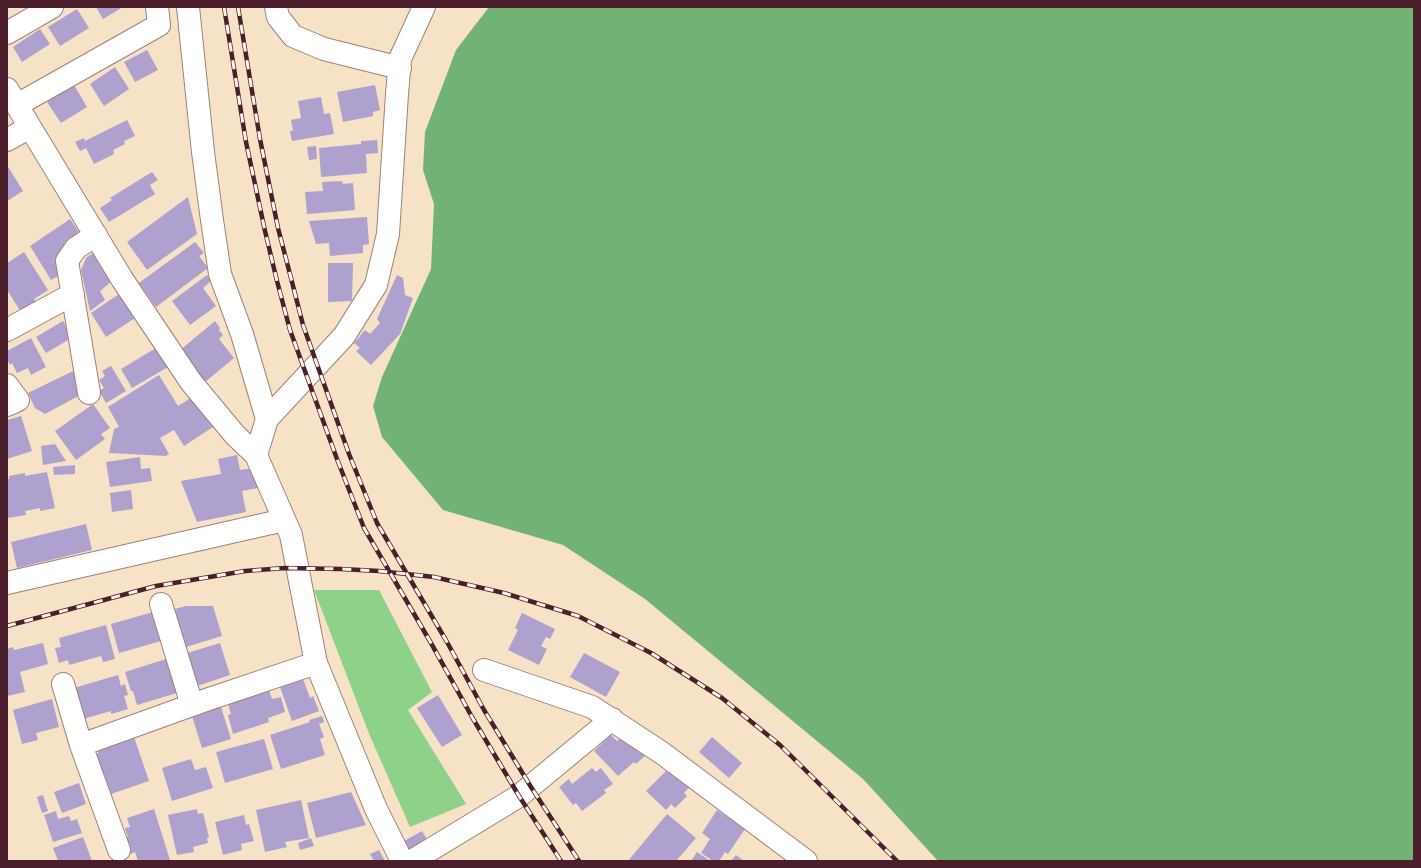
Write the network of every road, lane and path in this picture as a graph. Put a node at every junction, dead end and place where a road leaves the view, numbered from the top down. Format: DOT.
graph roads {
  1 [pos="52,7"];
  2 [pos="157,7"];
  3 [pos="188,7"];
  4 [pos="276,7"];
  5 [pos="424,7"];
  6 [pos="7,33"];
  7 [pos="400,68"];
  8 [pos="12,97"];
  9 [pos="30,127"];
  10 [pos="7,140"];
  11 [pos="96,235"];
  12 [pos="73,294"];
  13 [pos="7,330"];
  14 [pos="7,385"];
  15 [pos="89,392"];
  16 [pos="7,406"];
  17 [pos="267,418"];
  18 [pos="256,455"];
  19 [pos="284,520"];
  20 [pos="7,583"];
  21 [pos="161,604"];
  22 [pos="316,663"];
  23 [pos="484,670"];
  24 [pos="63,684"];
  25 [pos="192,705"];
  26 [pos="612,719"];
  27 [pos="81,745"];
  28 [pos="119,850"];
  29 [pos="402,861"];
  30 [pos="412,861"];
  31 [pos="806,861"];
  1 -- 6 [label="street"];
  2 -- 8 [label="street"];
  3 -- 17 [label="street"];
  4 -- 7 [label="street"];
  5 -- 7 [label="street"];
  7 -- 17 [label="street"];
  8 -- 9 [label="street"];
  9 -- 10 [label="street"];
  9 -- 11 [label="street"];
  11 -- 12 [label="street"];
  11 -- 18 [label="street"];
  12 -- 13 [label="street"];
  12 -- 15 [label="street"];
  14 -- 16 [label="street"];
  17 -- 18 [label="street"];
  18 -- 19 [label="street"];
  19 -- 20 [label="street"];
  19 -- 22 [label="street"];
  21 -- 25 [label="street"];
  22 -- 25 [label="street"];
  22 -- 29 [label="street"];
  23 -- 26 [label="street"];
  24 -- 27 [label="street"];
  25 -- 27 [label="street"];
  26 -- 30 [label="street"];
  26 -- 31 [label="street"];
  27 -- 28 [label="street"];
}
